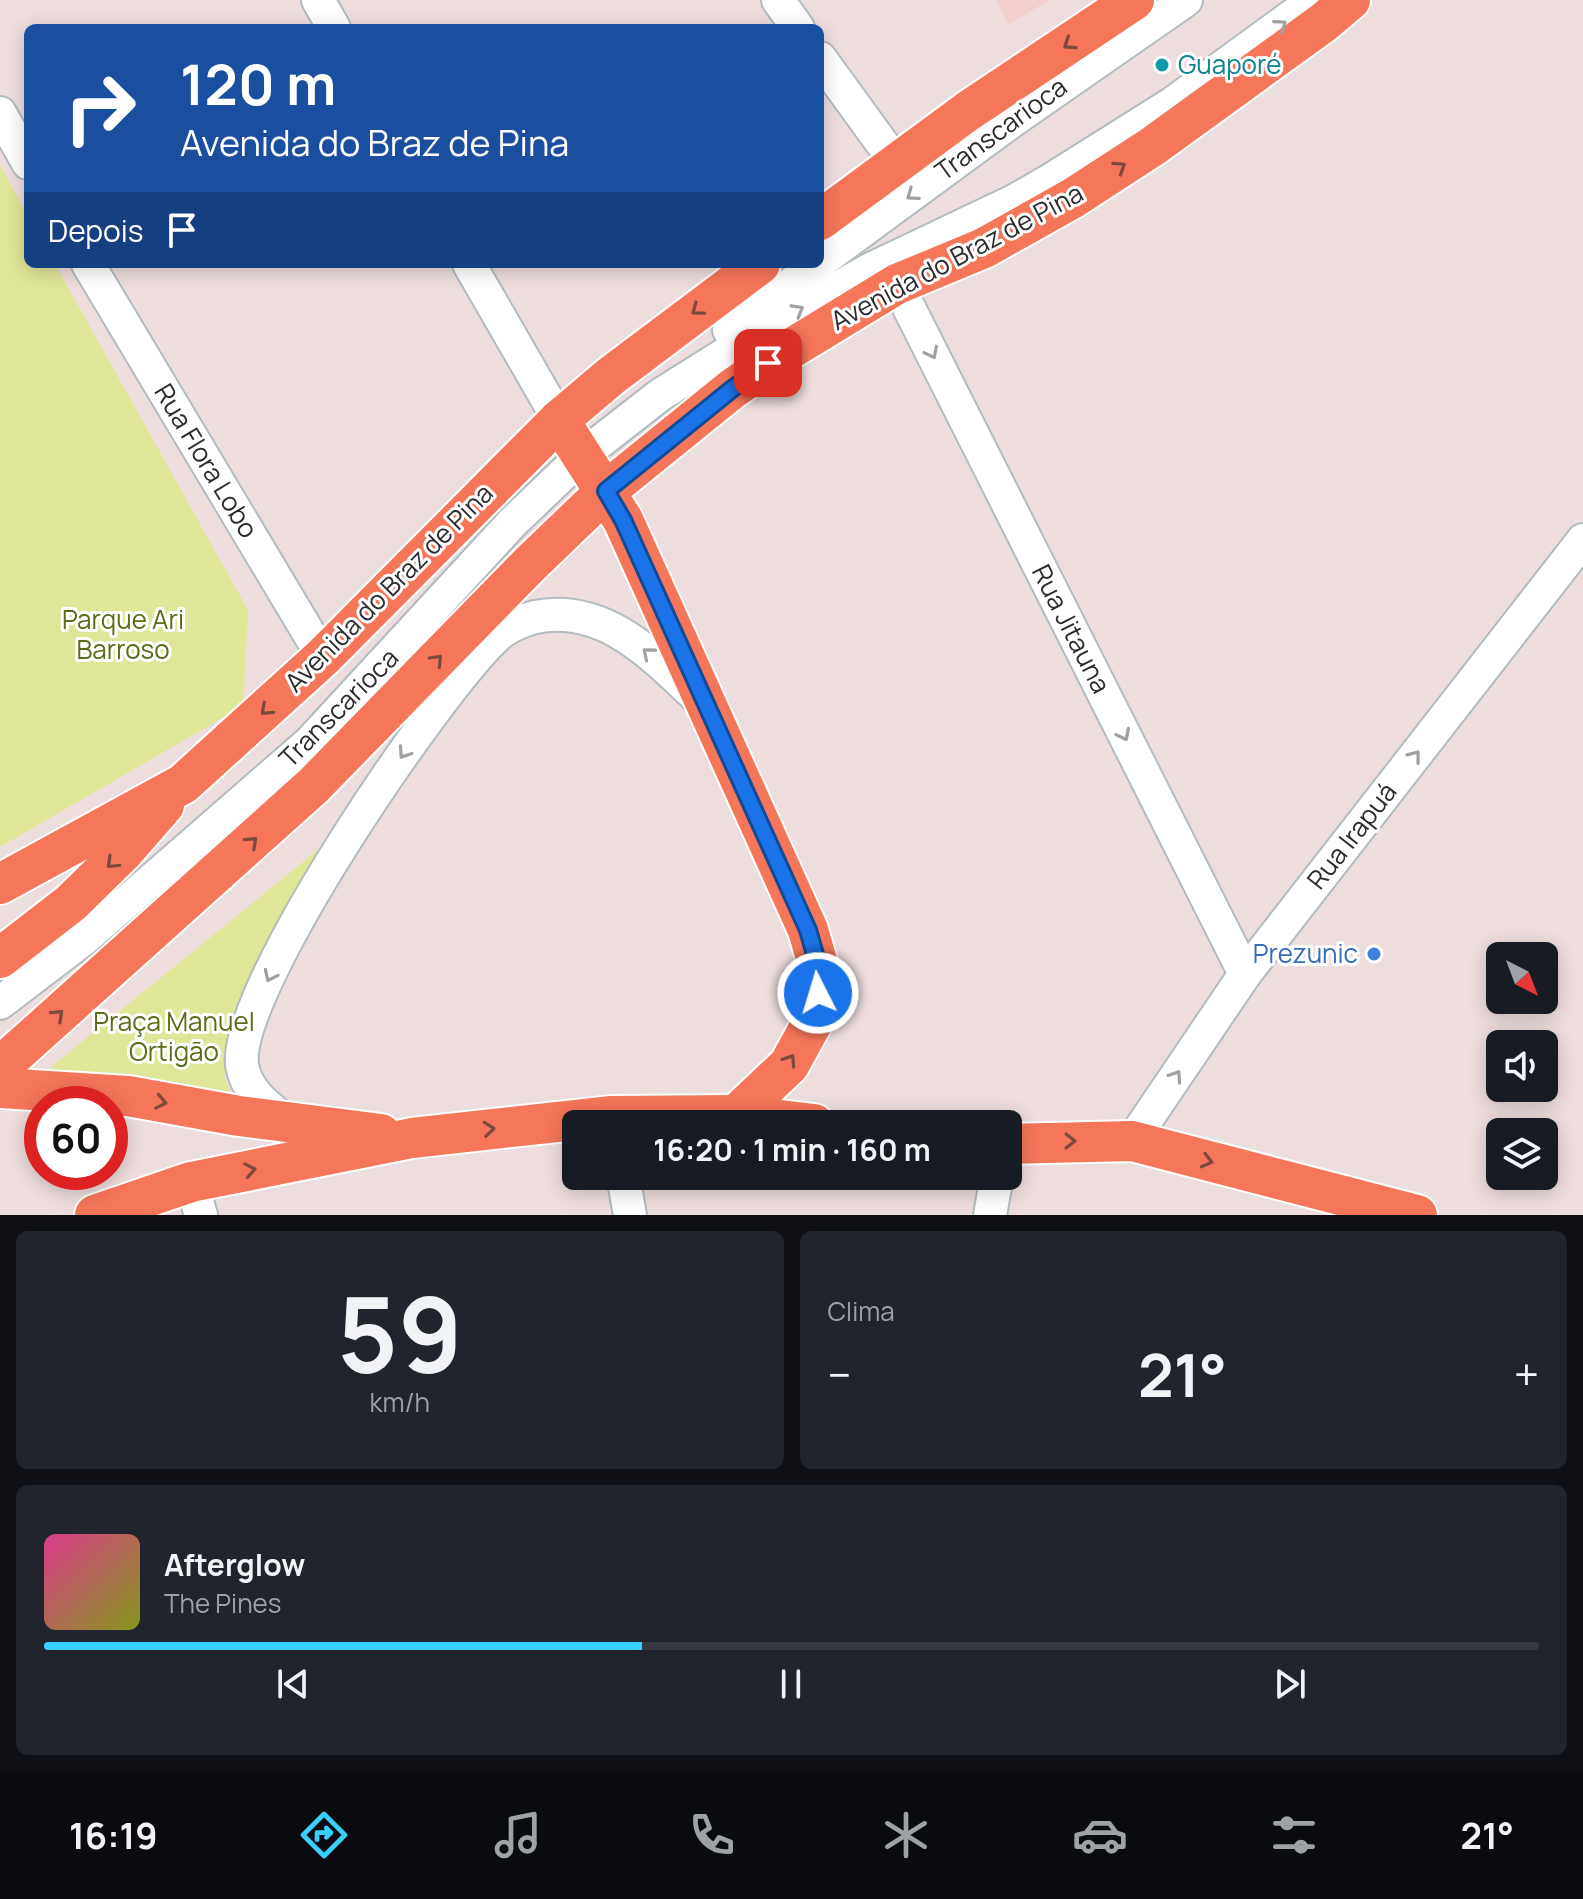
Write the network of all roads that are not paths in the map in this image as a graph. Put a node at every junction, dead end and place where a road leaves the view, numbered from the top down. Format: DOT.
graph roads {
  1 [pos="318,0"];
  2 [pos="778,0"];
  3 [pos="1134,0"];
  4 [pos="1186,0"];
  5 [pos="1314,0"];
  6 [pos="1350,0"];
  7 [pos="332,24"];
  8 [pos="795,24"];
  9 [pos="824,64"];
  10 [pos="0,113"];
  11 [pos="24,156"];
  12 [pos="897,164"];
  13 [pos="824,217"];
  14 [pos="824,259"];
  15 [pos="90,268"];
  16 [pos="471,268"];
  17 [pos="755,268"];
  18 [pos="812,268"];
  19 [pos="897,284"];
  20 [pos="660,395"];
  21 [pos="559,420"];
  22 [pos="583,455"];
  23 [pos="606,491"];
  24 [pos="1583,540"];
  25 [pos="323,657"];
  26 [pos="706,705"];
  27 [pos="183,784"];
  28 [pos="0,884"];
  29 [pos="0,958"];
  30 [pos="1245,974"];
  31 [pos="0,1003"];
  32 [pos="0,1067"];
  33 [pos="0,1088"];
  34 [pos="741,1110"];
  35 [pos="286,1121"];
  36 [pos="562,1125"];
  37 [pos="412,1138"];
  38 [pos="1132,1141"];
  39 [pos="1022,1144"];
  40 [pos="626,1190"];
  41 [pos="994,1190"];
  42 [pos="196,1198"];
  43 [pos="95,1215"];
  44 [pos="630,1215"];
  45 [pos="990,1215"];
  46 [pos="1417,1215"];
  1 -- 7 [label="street"];
  2 -- 8 [label="street"];
  3 -- 12 [label="main road, one-way"];
  4 -- 14 [label="street, Transcarioca, one-way"];
  20 -- 5 [label="street, Transcarioca, one-way"];
  19 -- 6 [label="main road, Avenida do Braz de Pina, one-way"];
  9 -- 12 [label="street"];
  10 -- 11 [label="street"];
  12 -- 13 [label="main road"];
  15 -- 25 [label="street, Rua Flora Lobo"];
  16 -- 21 [label="street"];
  17 -- 21 [label="main road, Avenida do Braz de Pina, one-way"];
  18 -- 20 [label="street, Transcarioca"];
  19 -- 23 [label="main road, Avenida do Braz de Pina"];
  19 -- 30 [label="street, Rua Jitauna, one-way"];
  20 -- 22 [label="street, Transcarioca"];
  21 -- 22 [label="main road"];
  21 -- 25 [label="main road, Avenida do Braz de Pina"];
  22 -- 23 [label="main road"];
  22 -- 31 [label="street, Transcarioca"];
  23 -- 26 [label="main road"];
  32 -- 23 [label="main road, one-way"];
  30 -- 24 [label="street, Rua Irapuá, one-way"];
  25 -- 27 [label="main road, Avenida do Braz de Pina, one-way"];
  34 -- 26 [label="main road, one-way"];
  26 -- 35 [label="street, one-way"];
  27 -- 28 [label="main road, Avenida do Braz de Pina"];
  27 -- 29 [label="main road, one-way"];
  38 -- 30 [label="street, Rua Irapuá, one-way"];
  33 -- 35 [label="main road, one-way"];
  35 -- 37 [label="main road"];
  37 -- 36 [label="main road, one-way"];
  42 -- 37 [label="main road, one-way"];
  39 -- 38 [label="main road, one-way"];
  38 -- 46 [label="main road, one-way"];
  40 -- 44 [label="street"];
  41 -- 45 [label="street"];
  42 -- 43 [label="main road"];
}
